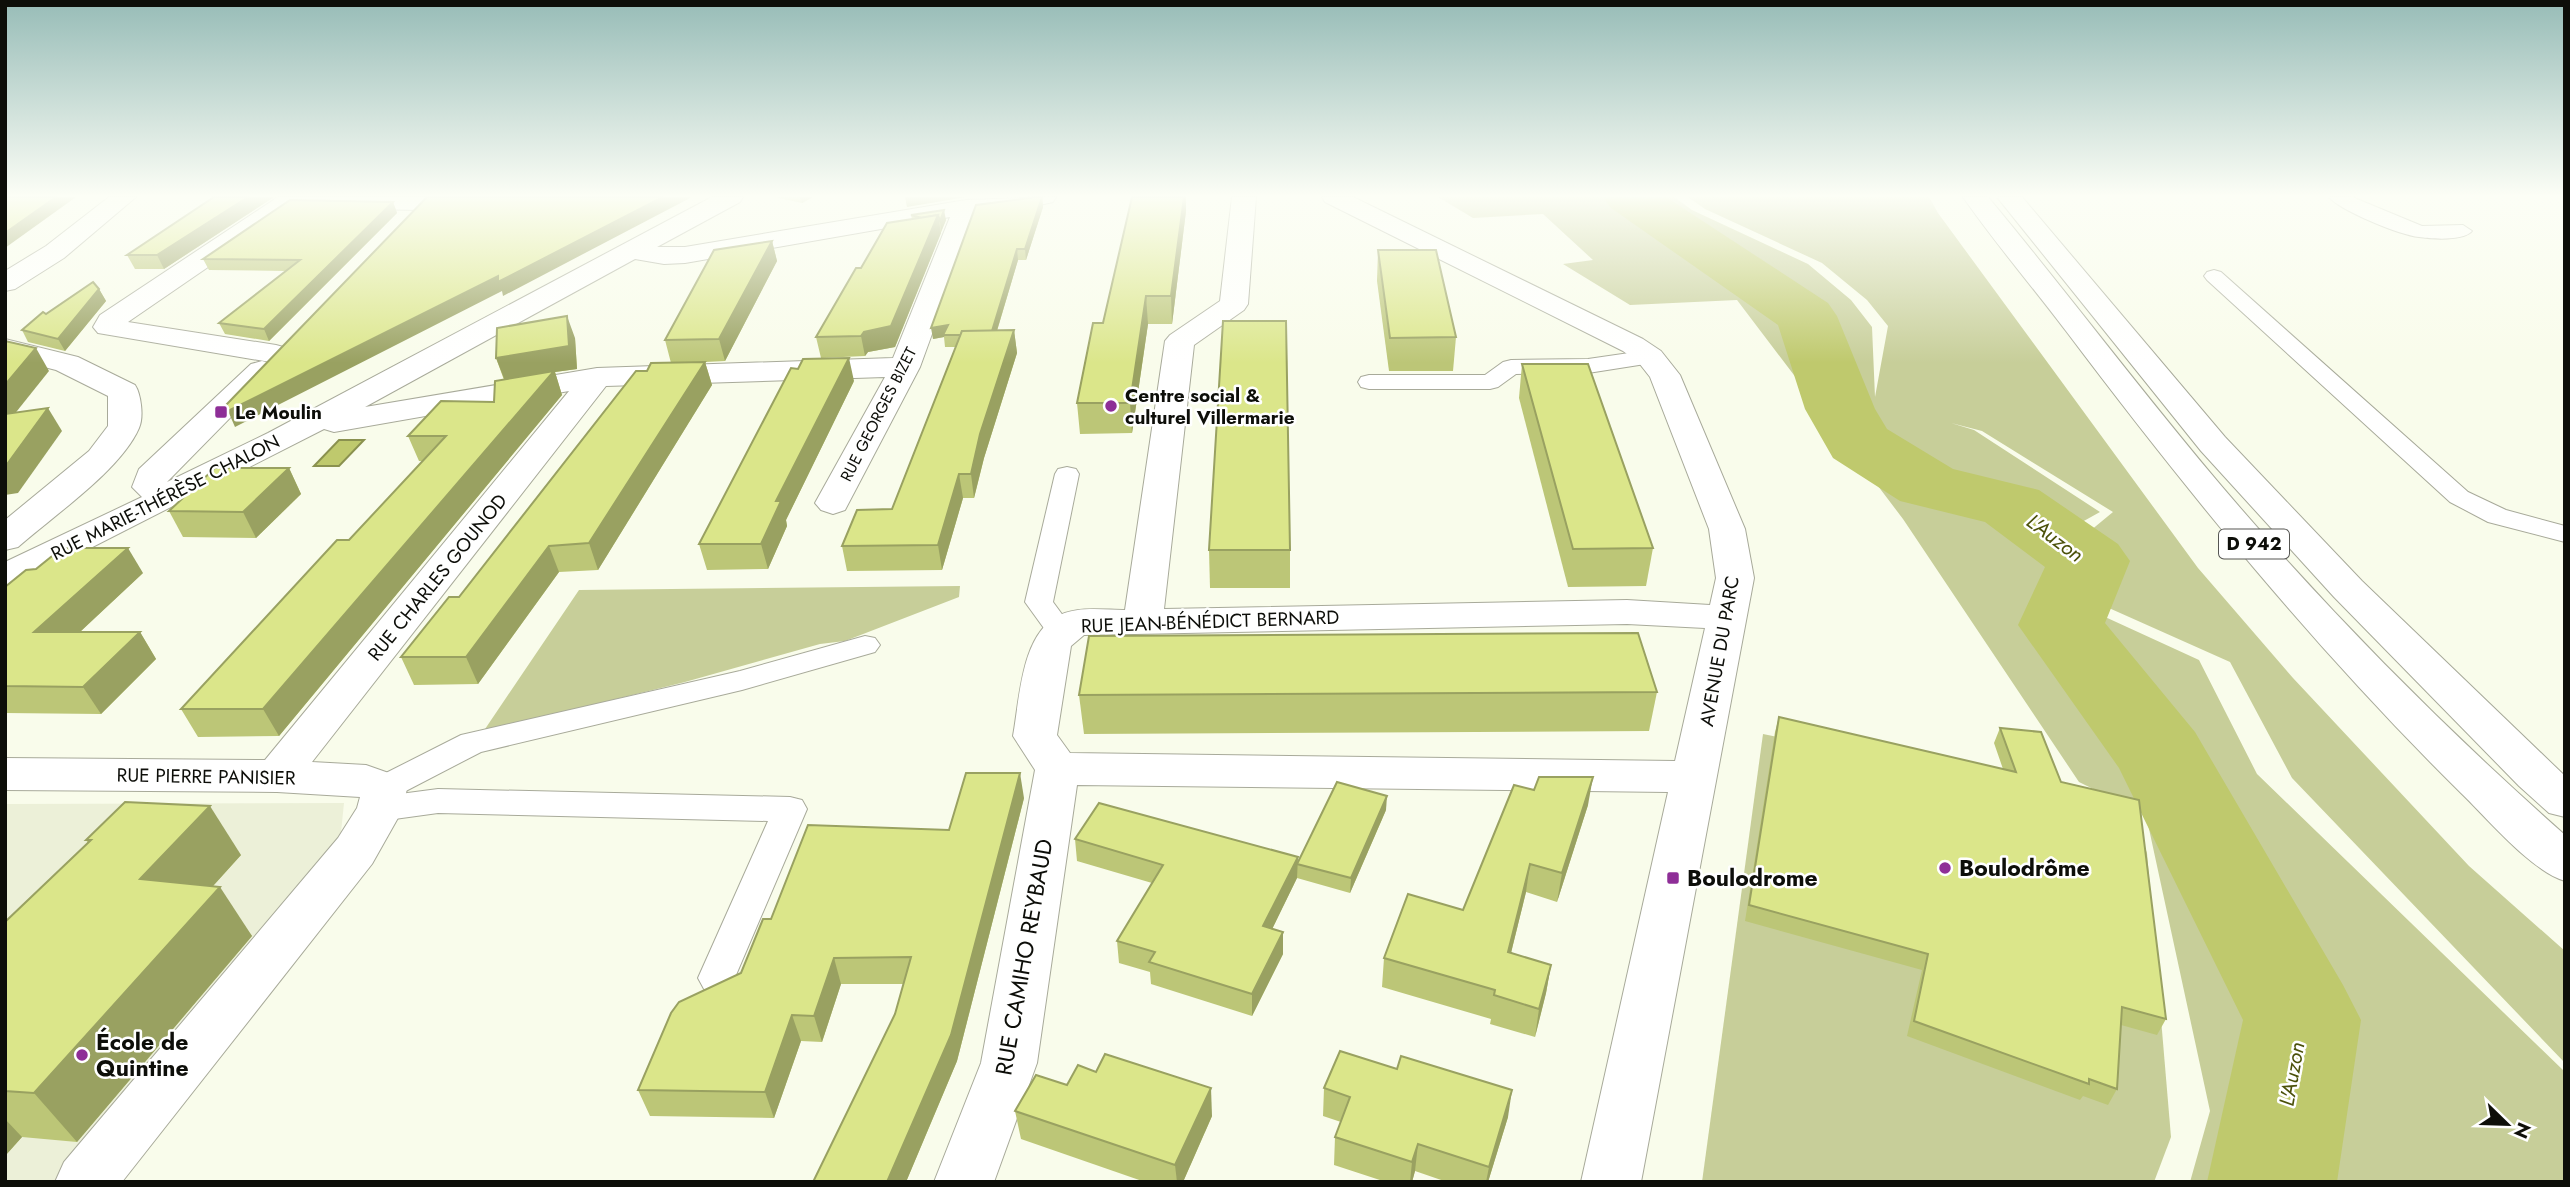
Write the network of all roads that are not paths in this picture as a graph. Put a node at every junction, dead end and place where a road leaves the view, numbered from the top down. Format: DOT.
graph roads {
  1 [pos="54,252"];
  2 [pos="209,252"];
  3 [pos="626,252"];
  4 [pos="644,252"];
  5 [pos="700,252"];
  6 [pos="949,252"];
  7 [pos="1239,252"];
  8 [pos="1446,252"];
  9 [pos="2019,252"];
  10 [pos="2055,252"];
  11 [pos="2214,276"];
  12 [pos="5,283"];
  13 [pos="5,348"];
  14 [pos="1650,357"];
  15 [pos="905,367"];
  16 [pos="597,377"];
  17 [pos="1369,382"];
  18 [pos="379,387"];
  19 [pos="412,409"];
  20 [pos="315,421"];
  21 [pos="1067,474"];
  22 [pos="170,496"];
  23 [pos="833,503"];
  24 [pos="2565,534"];
  25 [pos="5,539"];
  26 [pos="5,576"];
  27 [pos="1143,620"];
  28 [pos="1726,620"];
  29 [pos="1061,632"];
  30 [pos="865,645"];
  31 [pos="1058,769"];
  32 [pos="5,774"];
  33 [pos="277,776"];
  34 [pos="1694,779"];
  35 [pos="382,799"];
  36 [pos="2565,801"];
  37 [pos="2565,863"];
  38 [pos="717,978"];
  39 [pos="85,1182"];
  40 [pos="964,1182"];
  41 [pos="1611,1182"];
  1 -- 12 [label="street"];
  2 -- 22 [label="street"];
  3 -- 18 [label="street, RUE MARIE-THÉRÈSE CHALON"];
  4 -- 5 [label="street"];
  6 -- 15 [label="street, RUE GEORGES BIZET"];
  7 -- 27 [label="street"];
  8 -- 14 [label="street, AVENUE DU PARC"];
  9 -- 37 [label="street, D 942"];
  10 -- 36 [label="street, D 942"];
  11 -- 24 [label="lane"];
  13 -- 25 [label="street"];
  14 -- 17 [label="lane"];
  14 -- 28 [label="street, AVENUE DU PARC"];
  15 -- 16 [label="street"];
  15 -- 23 [label="street, RUE GEORGES BIZET"];
  16 -- 19 [label="street"];
  16 -- 33 [label="street, RUE CHARLES GOUNOD"];
  18 -- 19 [label="street"];
  18 -- 20 [label="street, RUE MARIE-THÉRÈSE CHALON"];
  19 -- 20 [label="street"];
  20 -- 22 [label="street, RUE MARIE-THÉRÈSE CHALON"];
  21 -- 29 [label="lane"];
  22 -- 26 [label="street, RUE MARIE-THÉRÈSE CHALON"];
  27 -- 28 [label="street, RUE JEAN-BÉNÉDICT BERNARD"];
  27 -- 29 [label="street, RUE JEAN-BÉNÉDICT BERNARD"];
  28 -- 34 [label="street, AVENUE DU PARC"];
  29 -- 31 [label="street, RUE JEAN-BÉNÉDICT BERNARD"];
  30 -- 35 [label="lane"];
  31 -- 34 [label="street"];
  31 -- 40 [label="street, RUE CAMIHO REYBAUD"];
  32 -- 33 [label="street, RUE PIERRE PANISIER"];
  33 -- 35 [label="street, RUE PIERRE PANISIER"];
  34 -- 41 [label="street, AVENUE DU PARC"];
  35 -- 38 [label="lane"];
  35 -- 39 [label="street"];
}
